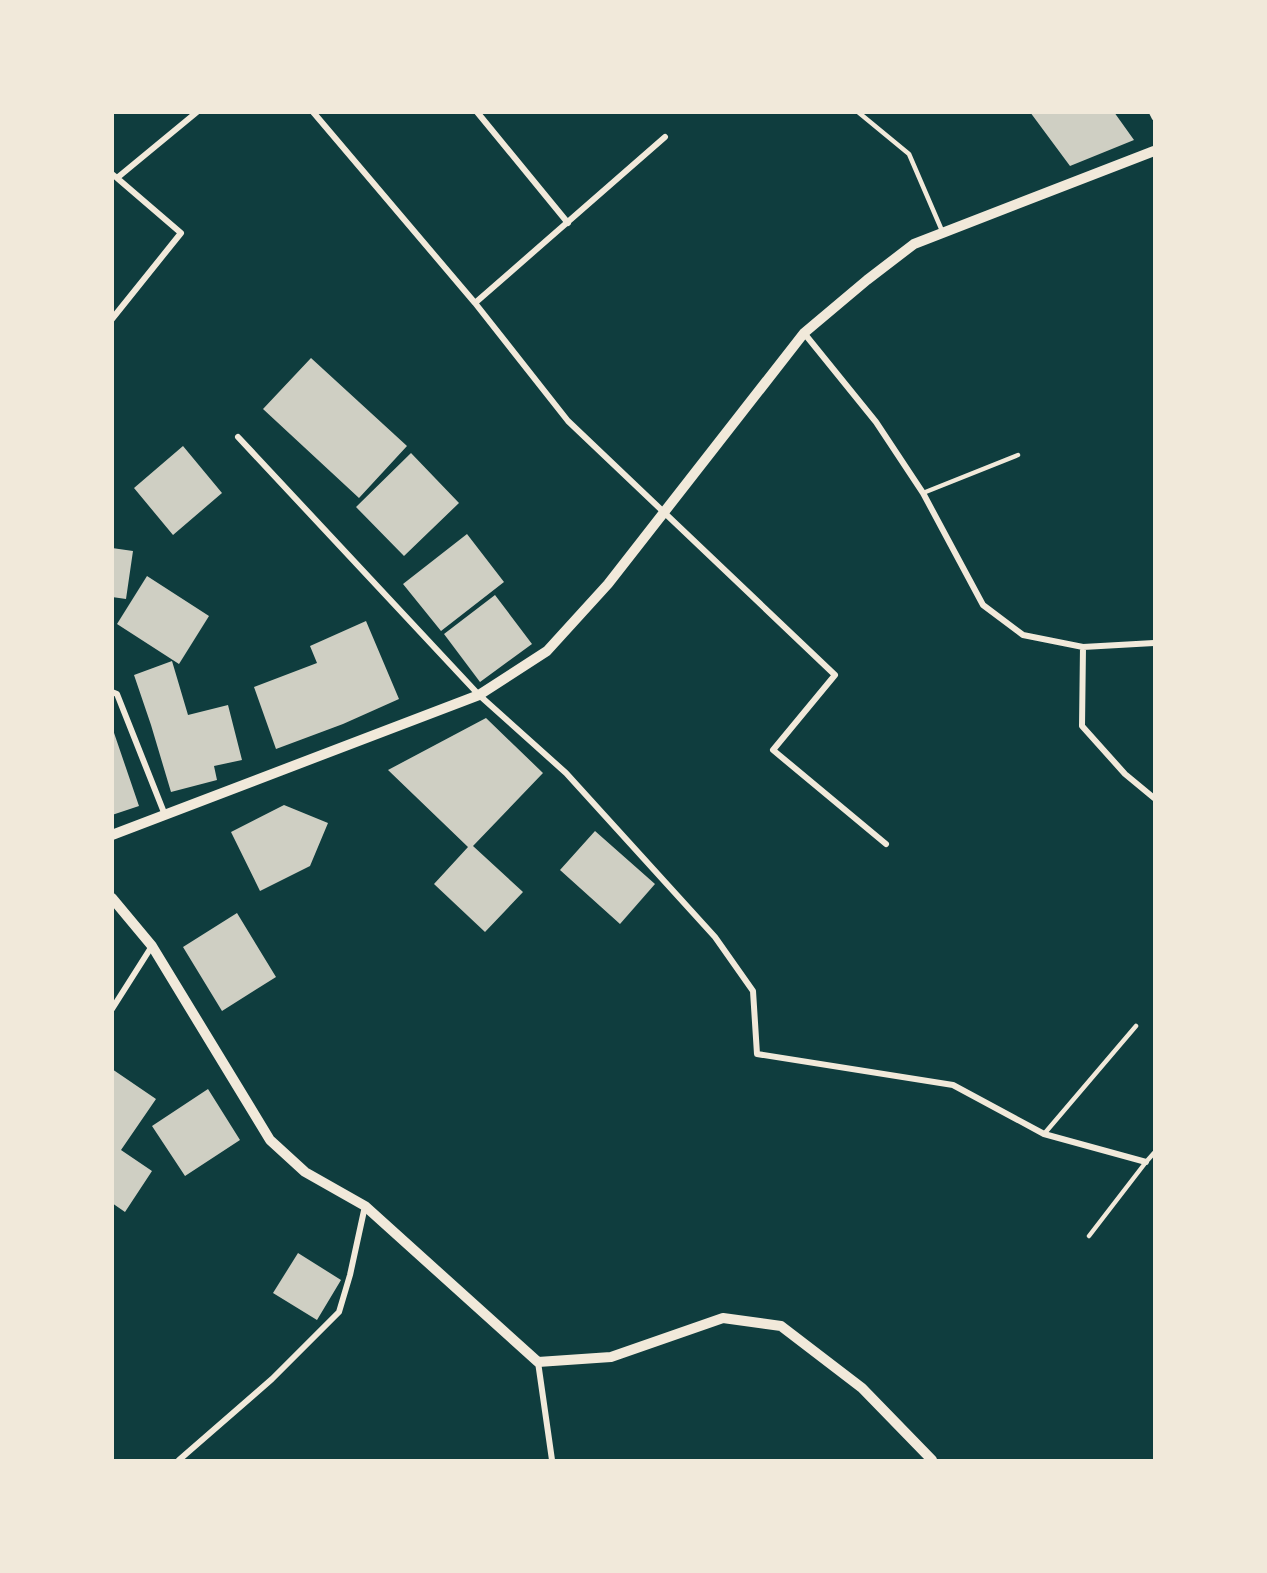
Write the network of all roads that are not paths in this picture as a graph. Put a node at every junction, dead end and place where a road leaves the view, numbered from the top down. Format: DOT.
graph roads {
  1 [pos="197,112"];
  2 [pos="313,112"];
  3 [pos="477,112"];
  4 [pos="858,112"];
  5 [pos="1151,112"];
  6 [pos="1155,118"];
  7 [pos="665,137"];
  8 [pos="1155,150"];
  9 [pos="115,176"];
  10 [pos="568,223"];
  11 [pos="943,233"];
  12 [pos="475,303"];
  13 [pos="112,319"];
  14 [pos="804,333"];
  15 [pos="238,437"];
  16 [pos="1018,455"];
  17 [pos="922,493"];
  18 [pos="664,511"];
  19 [pos="1155,643"];
  20 [pos="1083,647"];
  21 [pos="112,692"];
  22 [pos="479,695"];
  23 [pos="1155,798"];
  24 [pos="165,815"];
  25 [pos="112,835"];
  26 [pos="886,844"];
  27 [pos="112,898"];
  28 [pos="152,945"];
  29 [pos="112,1009"];
  30 [pos="1136,1026"];
  31 [pos="1044,1134"];
  32 [pos="1155,1153"];
  33 [pos="1146,1162"];
  34 [pos="365,1206"];
  35 [pos="1089,1236"];
  36 [pos="538,1362"];
  37 [pos="179,1461"];
  38 [pos="552,1461"];
  39 [pos="932,1461"];
  1 -- 9 [label="street"];
  2 -- 12 [label="street"];
  3 -- 10 [label="street"];
  4 -- 11 [label="lane"];
  5 -- 6 [label="lane"];
  7 -- 10 [label="street"];
  8 -- 11 [label="street"];
  9 -- 13 [label="street"];
  10 -- 12 [label="street"];
  11 -- 14 [label="street"];
  12 -- 18 [label="street"];
  14 -- 17 [label="street"];
  14 -- 18 [label="street"];
  15 -- 22 [label="street"];
  16 -- 17 [label="lane"];
  17 -- 20 [label="street"];
  18 -- 22 [label="street"];
  18 -- 26 [label="street"];
  19 -- 20 [label="street"];
  20 -- 23 [label="street"];
  21 -- 24 [label="street"];
  22 -- 24 [label="street"];
  22 -- 31 [label="street"];
  24 -- 25 [label="street"];
  27 -- 28 [label="street"];
  28 -- 29 [label="street"];
  28 -- 34 [label="street"];
  30 -- 31 [label="lane"];
  31 -- 33 [label="street"];
  32 -- 33 [label="lane"];
  33 -- 35 [label="lane"];
  34 -- 36 [label="street"];
  34 -- 37 [label="street"];
  36 -- 38 [label="street"];
  36 -- 39 [label="street"];
}
